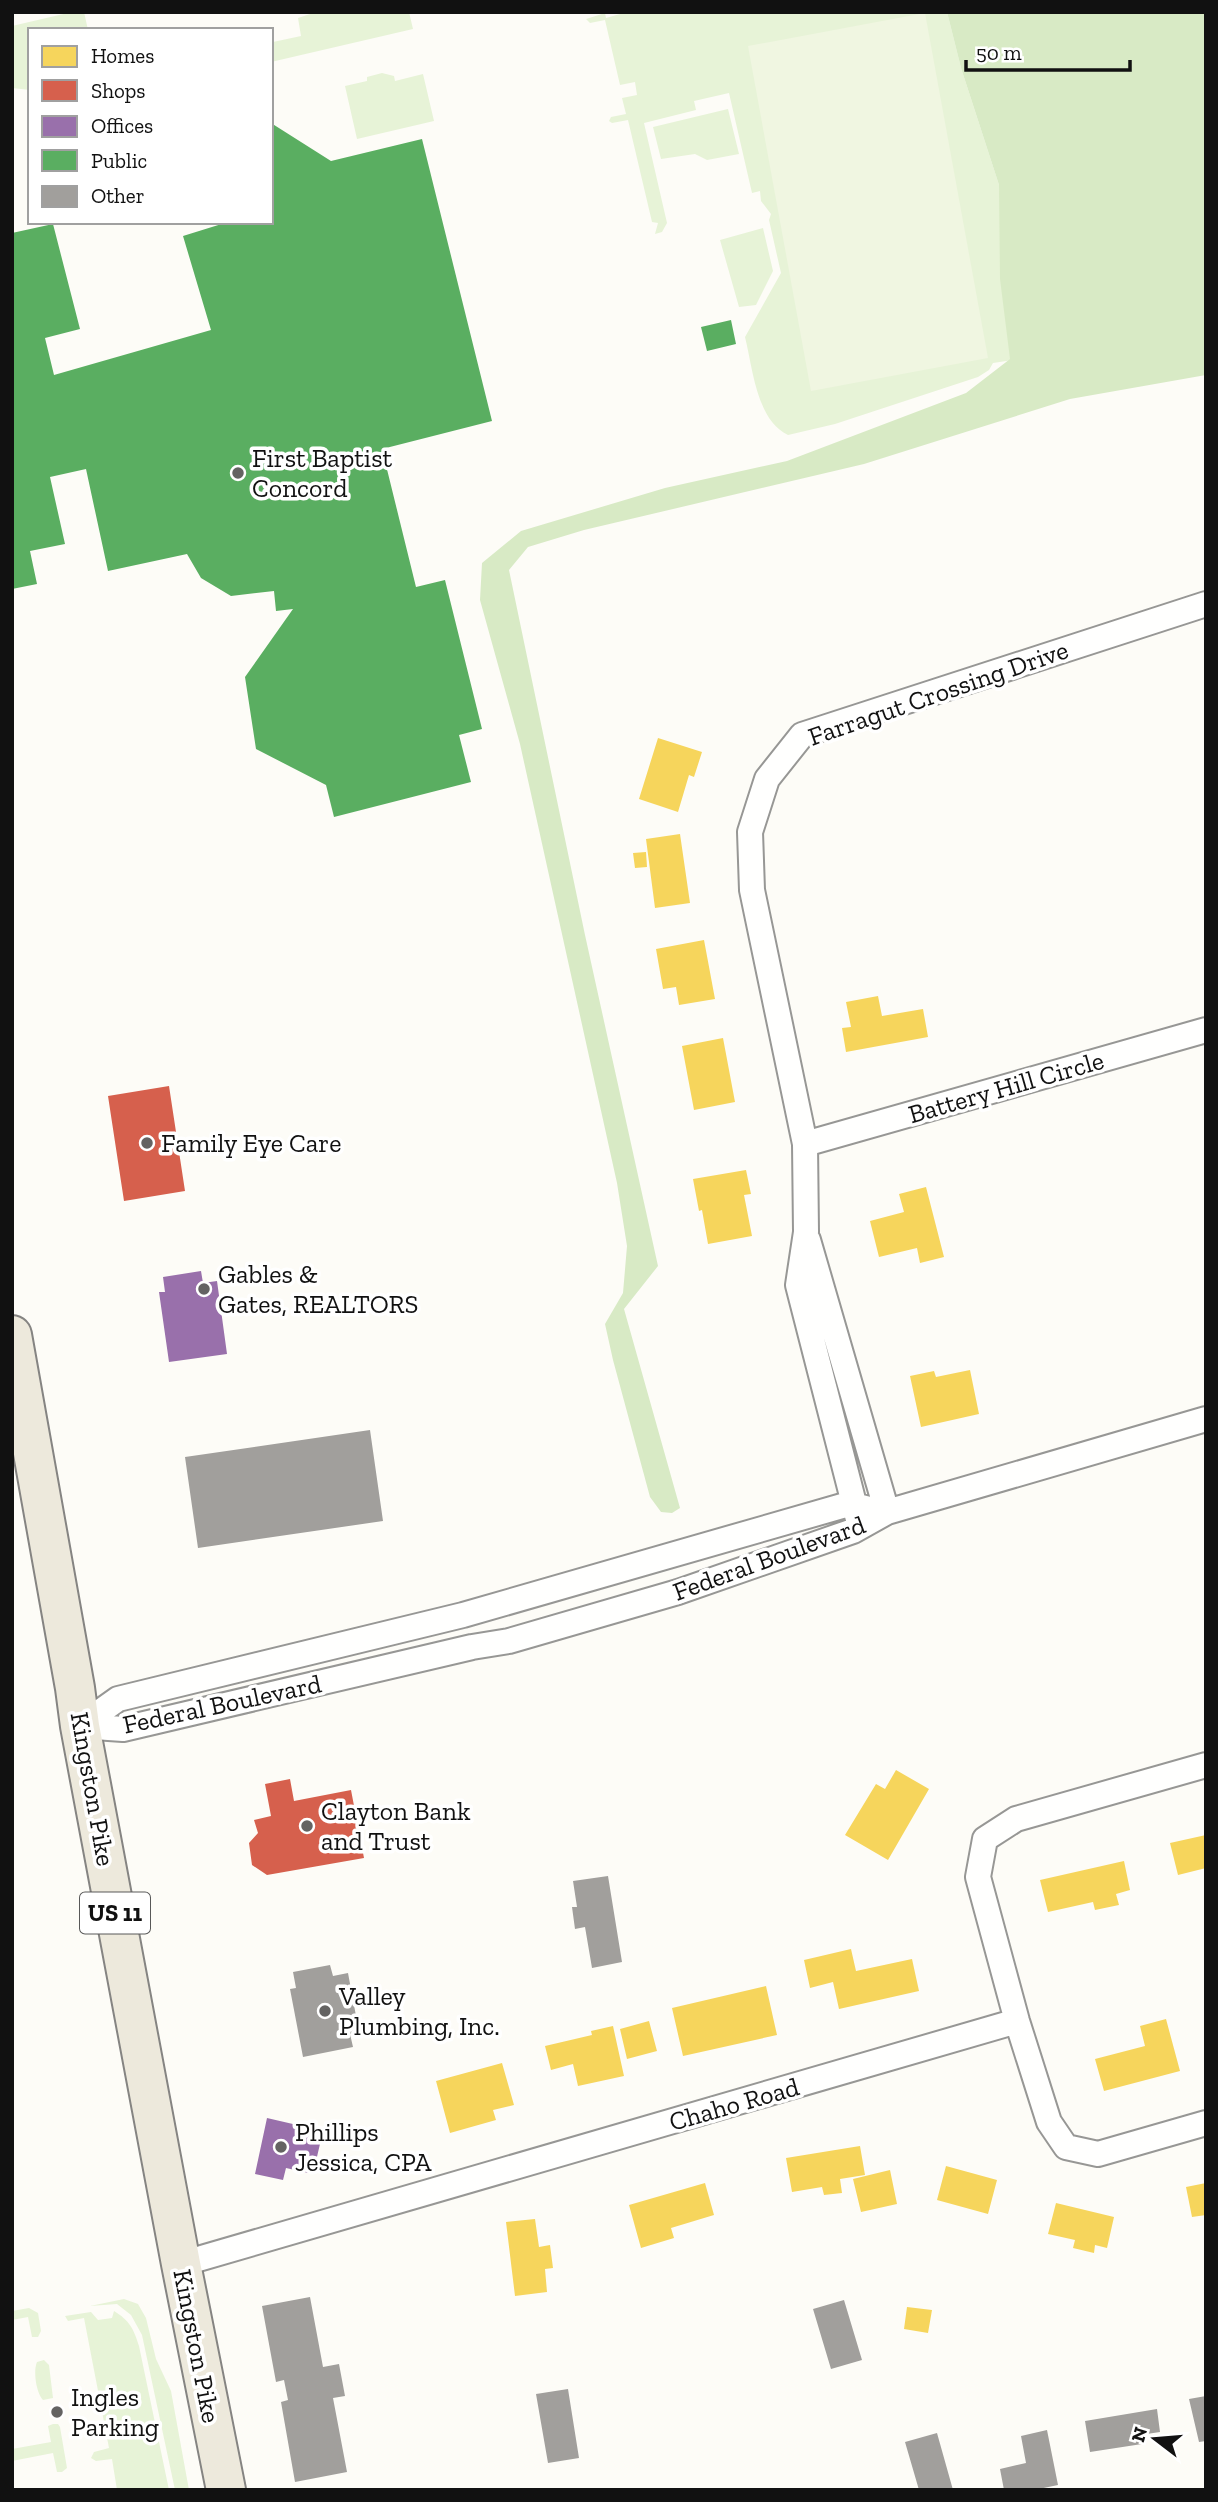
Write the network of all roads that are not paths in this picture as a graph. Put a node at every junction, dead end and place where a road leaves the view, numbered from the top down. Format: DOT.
graph roads {
  1 [pos="1206,604"];
  2 [pos="1206,1030"];
  3 [pos="805,1144"];
  4 [pos="806,1232"];
  5 [pos="12,1335"];
  6 [pos="856,1408"];
  7 [pos="831,1415"];
  8 [pos="1206,1419"];
  9 [pos="887,1513"];
  10 [pos="857,1516"];
  11 [pos="80,1726"];
  12 [pos="1206,1765"];
  13 [pos="1017,2021"];
  14 [pos="1206,2123"];
  15 [pos="181,2264"];
  16 [pos="226,2490"];
  1 -- 3 [label="street, Farragut Crossing Drive"];
  2 -- 3 [label="street, Battery Hill Circle"];
  3 -- 4 [label="street, Farragut Crossing Drive"];
  4 -- 6 [label="street, Farragut Crossing Drive"];
  4 -- 7 [label="street, Farragut Crossing Drive"];
  5 -- 11 [label="main road, Kingston Pike / US 11"];
  6 -- 7 [label="street"];
  6 -- 9 [label="street, Farragut Crossing Drive"];
  7 -- 10 [label="street, Farragut Crossing Drive"];
  8 -- 9 [label="street, Federal Boulevard"];
  9 -- 10 [label="street, Federal Boulevard"];
  10 -- 11 [label="street, Federal Boulevard"];
  10 -- 11 [label="street, Federal Boulevard"];
  11 -- 15 [label="main road, Kingston Pike / US 11"];
  12 -- 13 [label="street"];
  13 -- 14 [label="street"];
  13 -- 15 [label="street, Chaho Road"];
  15 -- 16 [label="main road, Kingston Pike / US 11"];
}
